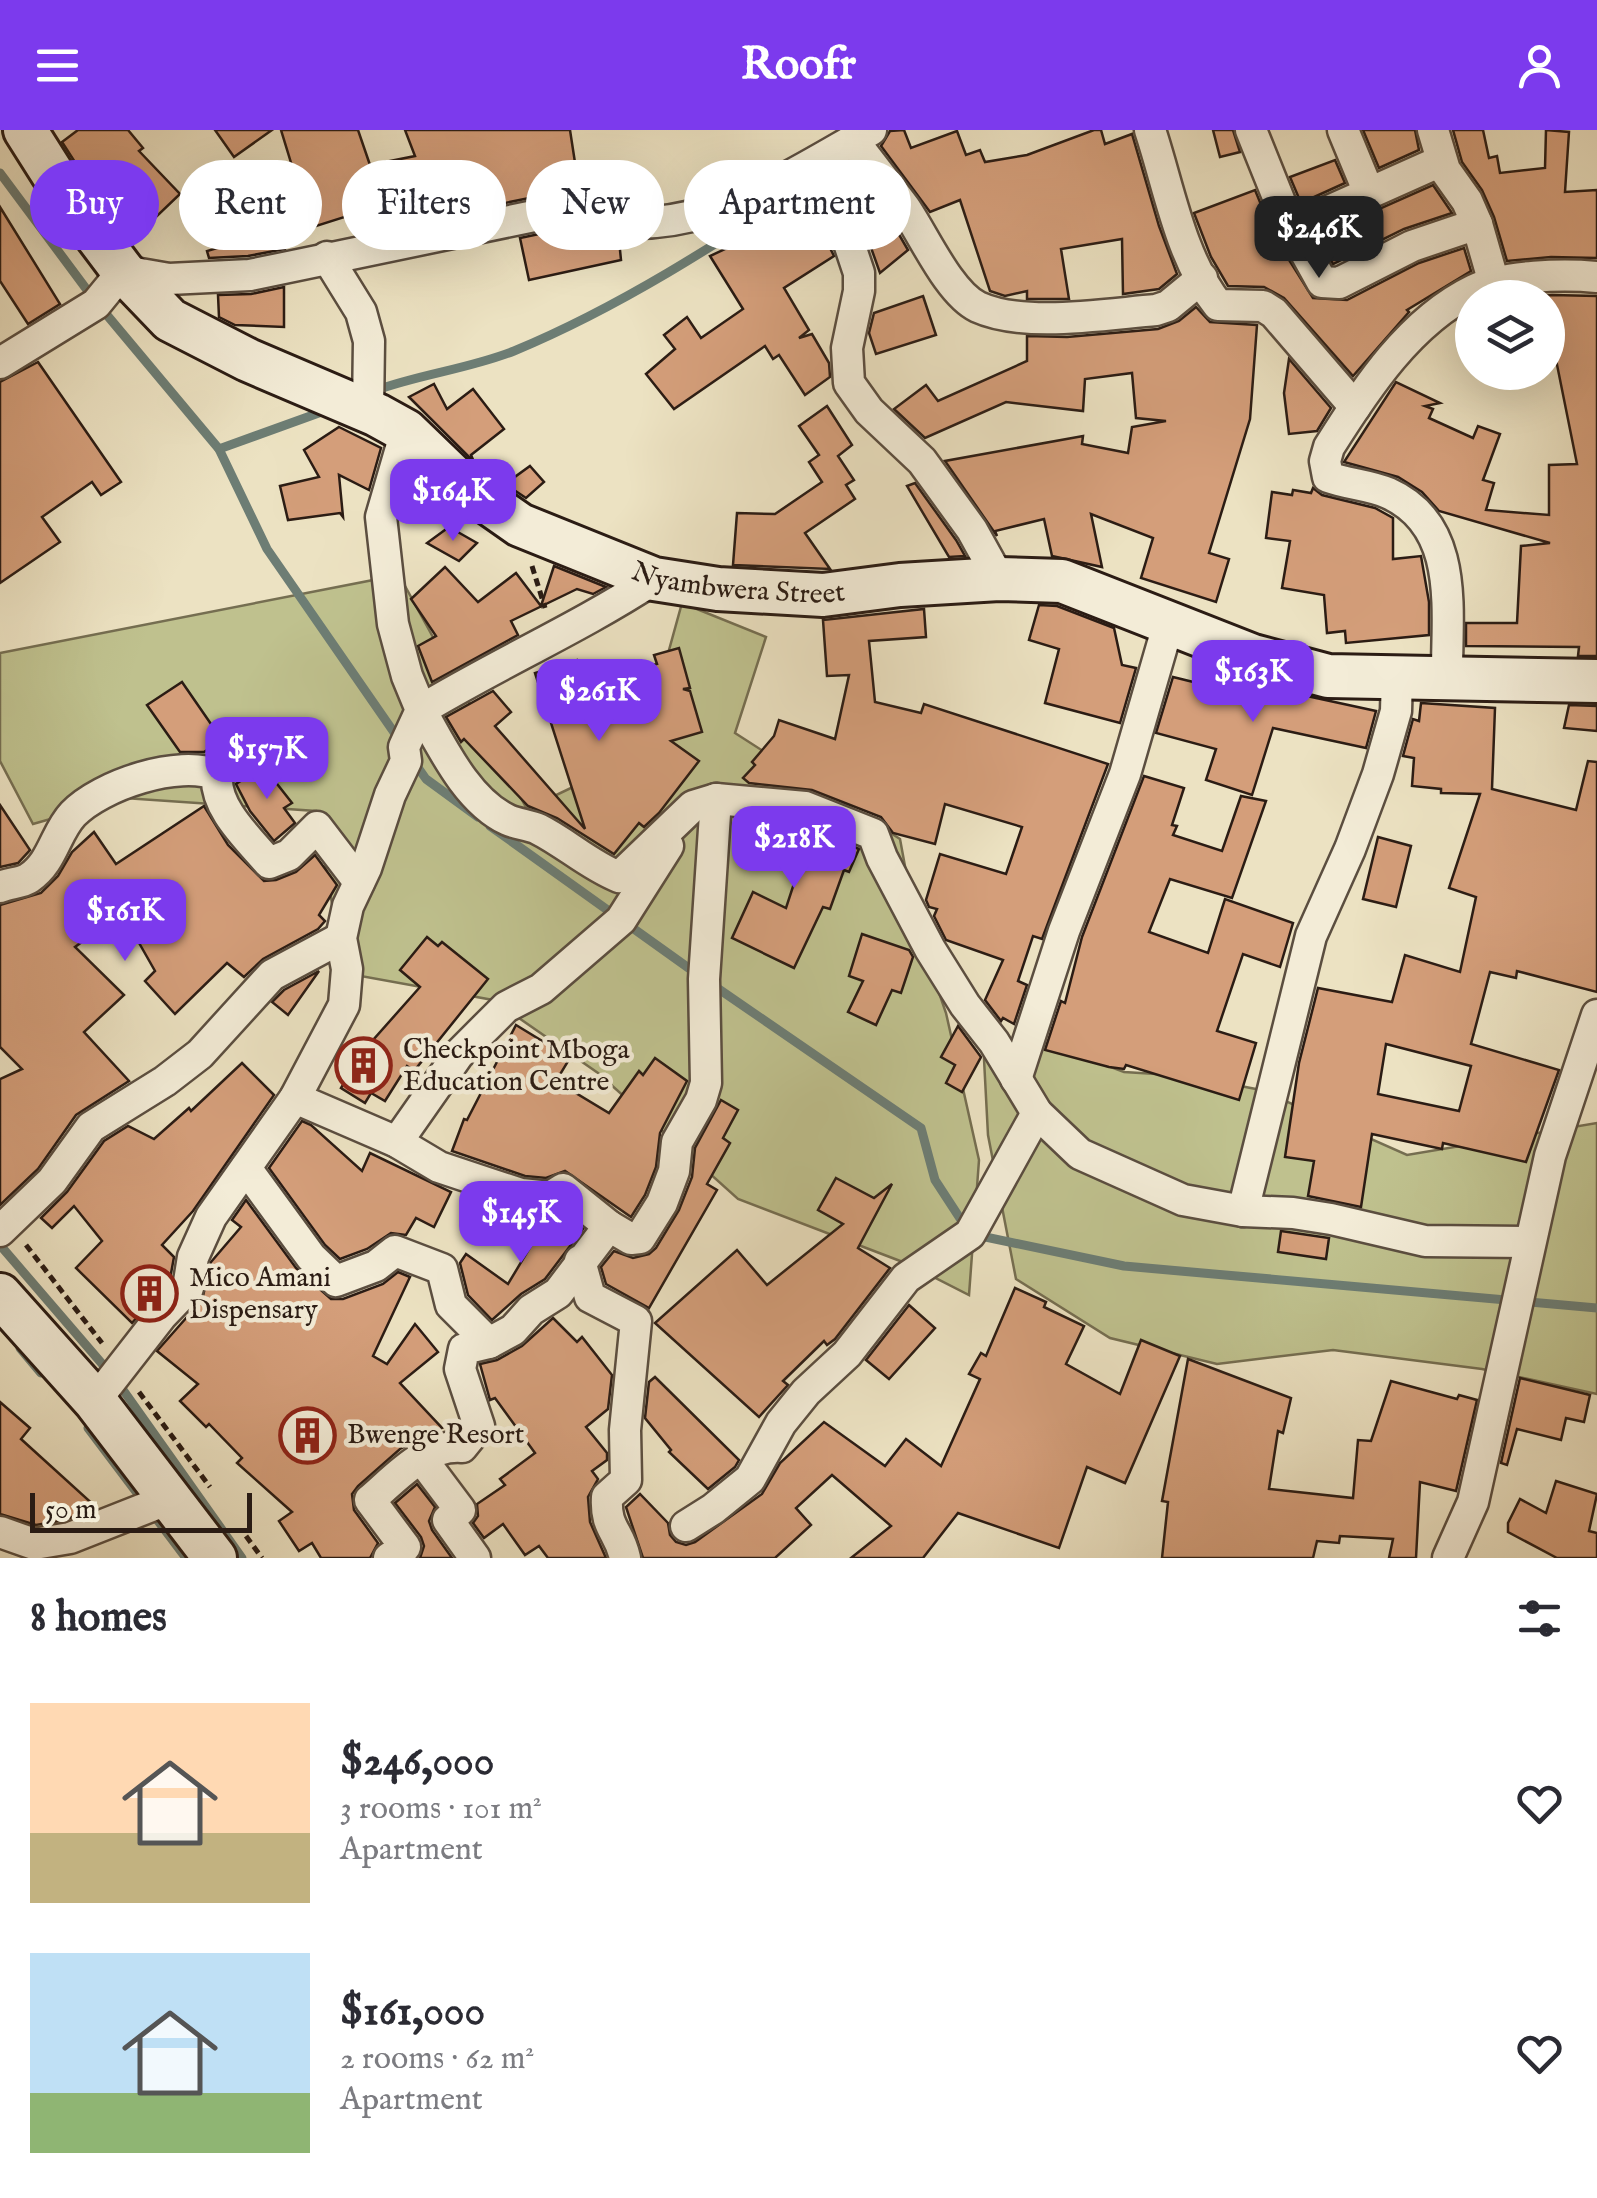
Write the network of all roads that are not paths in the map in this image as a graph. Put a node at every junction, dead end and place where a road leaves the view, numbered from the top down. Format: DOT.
graph roads {
  1 [pos="25,130"];
  2 [pos="1150,130"];
  3 [pos="1251,130"];
  4 [pos="1343,130"];
  5 [pos="1433,130"];
  6 [pos="862,135"];
  7 [pos="821,160"];
  8 [pos="1441,161"];
  9 [pos="1368,193"];
  10 [pos="684,217"];
  11 [pos="1477,224"];
  12 [pos="1291,228"];
  13 [pos="851,250"];
  14 [pos="327,257"];
  15 [pos="124,271"];
  16 [pos="1597,277"];
  17 [pos="1202,278"];
  18 [pos="1493,280"];
  19 [pos="1546,280"];
  20 [pos="1455,302"];
  21 [pos="0,362"];
  22 [pos="1355,406"];
  23 [pos="368,411"];
  24 [pos="406,432"];
  25 [pos="654,579"];
  26 [pos="998,579"];
  27 [pos="1169,622"];
  28 [pos="1397,676"];
  29 [pos="1447,680"];
  30 [pos="1597,681"];
  31 [pos="421,710"];
  32 [pos="705,802"];
  33 [pos="359,882"];
  34 [pos="0,887"];
  35 [pos="341,938"];
  36 [pos="1597,1015"];
  37 [pos="1016,1079"];
  38 [pos="295,1098"];
  39 [pos="1038,1112"];
  40 [pos="397,1142"];
  41 [pos="246,1168"];
  42 [pos="1243,1212"];
  43 [pos="608,1226"];
  44 [pos="0,1231"];
  45 [pos="1530,1242"];
  46 [pos="580,1261"];
  47 [pos="0,1294"];
  48 [pos="489,1342"];
  49 [pos="95,1401"];
  50 [pos="422,1458"];
  51 [pos="169,1499"];
  52 [pos="686,1526"];
  53 [pos="0,1532"];
  54 [pos="215,1558"];
  55 [pos="389,1558"];
  56 [pos="475,1558"];
  57 [pos="625,1558"];
  58 [pos="1448,1558"];
  1 -- 15 [label="street, Nyambwera Street"];
  2 -- 17 [label="street"];
  3 -- 12 [label="street"];
  4 -- 9 [label="street"];
  5 -- 8 [label="street"];
  6 -- 7 [label="street"];
  6 -- 17 [label="street"];
  8 -- 9 [label="street"];
  8 -- 11 [label="street"];
  9 -- 12 [label="street"];
  10 -- 14 [label="street"];
  11 -- 12 [label="street"];
  11 -- 18 [label="street"];
  13 -- 26 [label="street"];
  14 -- 15 [label="street"];
  14 -- 23 [label="street"];
  15 -- 21 [label="street"];
  15 -- 23 [label="street, Nyambwera Street"];
  16 -- 19 [label="street"];
  17 -- 22 [label="street"];
  20 -- 22 [label="street"];
  22 -- 29 [label="street"];
  23 -- 24 [label="street, Nyambwera Street"];
  24 -- 25 [label="street, Nyambwera Street"];
  24 -- 31 [label="street"];
  25 -- 26 [label="street, Nyambwera Street"];
  25 -- 31 [label="street"];
  26 -- 27 [label="street, Nyambwera Street"];
  27 -- 28 [label="street, Nyambwera Street"];
  27 -- 37 [label="street"];
  28 -- 29 [label="street, Nyambwera Street"];
  28 -- 42 [label="street"];
  29 -- 30 [label="street, Nyambwera Street"];
  31 -- 32 [label="street"];
  31 -- 33 [label="street"];
  32 -- 37 [label="street"];
  32 -- 40 [label="street"];
  32 -- 43 [label="street"];
  33 -- 34 [label="street"];
  33 -- 35 [label="street"];
  35 -- 38 [label="street"];
  35 -- 44 [label="street"];
  36 -- 45 [label="street"];
  37 -- 39 [label="street"];
  38 -- 40 [label="street"];
  38 -- 41 [label="street"];
  39 -- 42 [label="street"];
  39 -- 52 [label="street"];
  40 -- 43 [label="street"];
  41 -- 48 [label="street"];
  41 -- 49 [label="street"];
  42 -- 45 [label="street"];
  43 -- 46 [label="street"];
  45 -- 58 [label="street"];
  46 -- 48 [label="street"];
  46 -- 57 [label="street"];
  47 -- 49 [label="street"];
  48 -- 50 [label="street"];
  49 -- 51 [label="street"];
  50 -- 55 [label="street"];
  50 -- 56 [label="street"];
  51 -- 53 [label="street"];
  51 -- 54 [label="street"];
}
